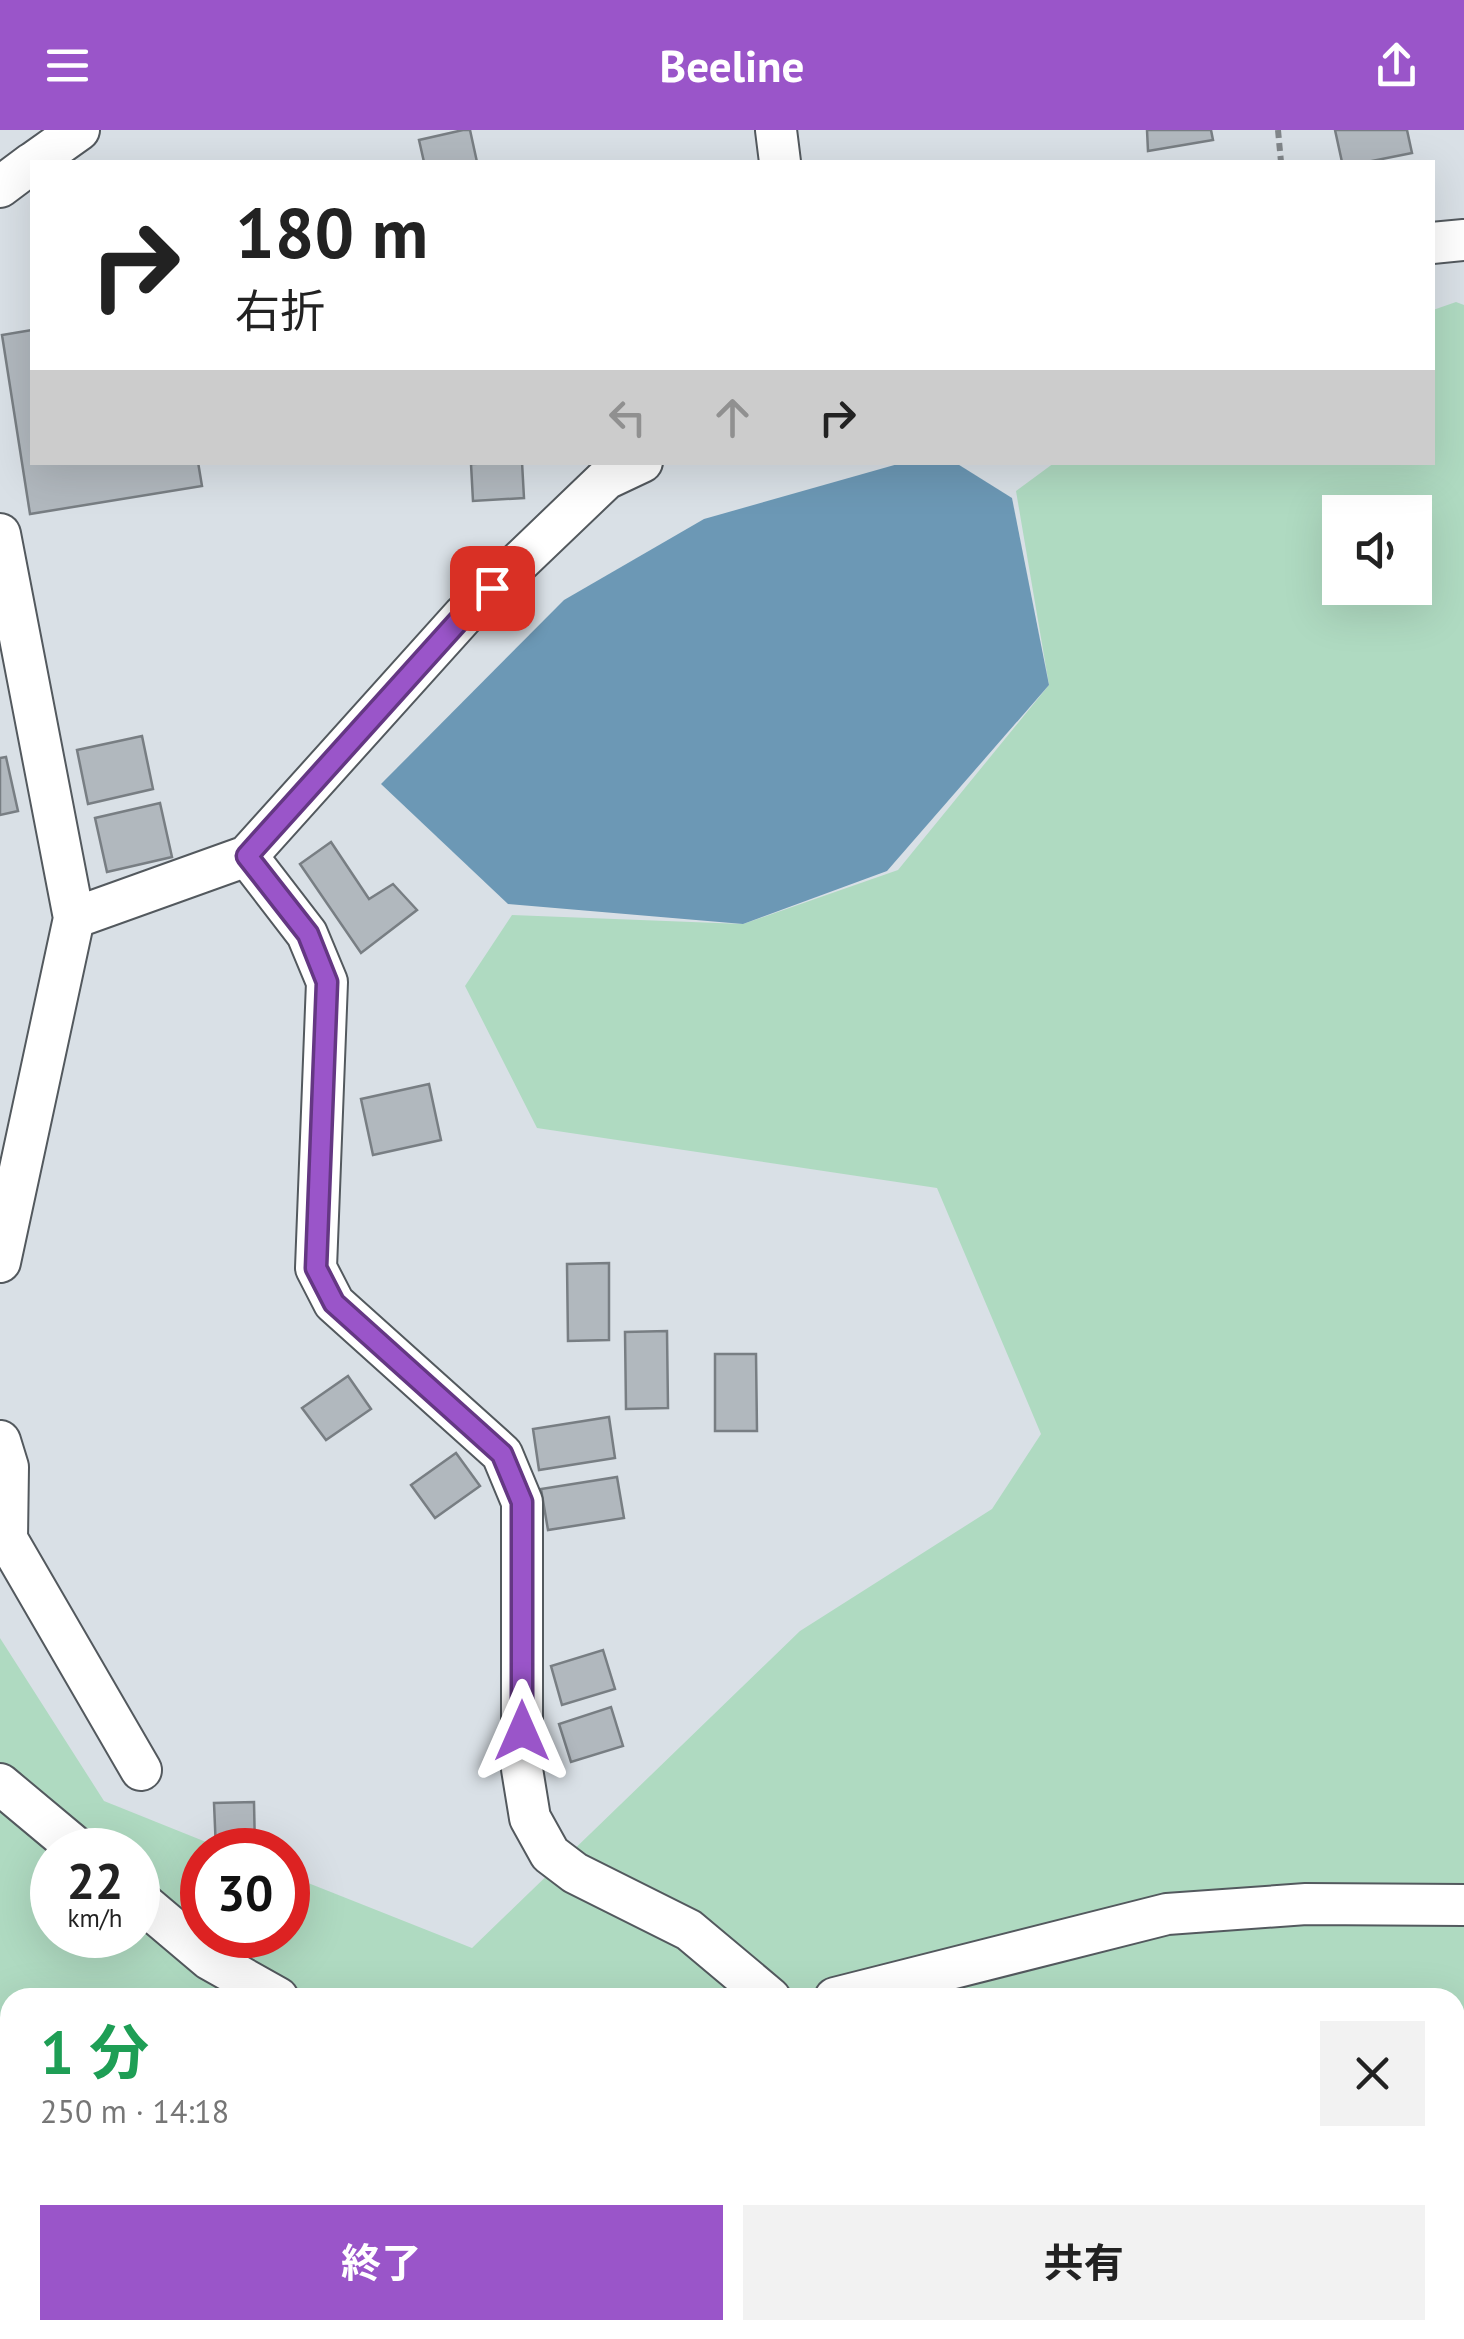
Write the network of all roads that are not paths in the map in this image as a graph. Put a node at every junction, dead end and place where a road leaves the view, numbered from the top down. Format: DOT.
graph roads {
  1 [pos="79,130"];
  2 [pos="776,130"];
  3 [pos="37,160"];
  4 [pos="780,160"];
  5 [pos="30,165"];
  6 [pos="0,186"];
  7 [pos="1464,240"];
  8 [pos="1435,243"];
  9 [pos="636,465"];
  10 [pos="0,534"];
  11 [pos="247,856"];
  12 [pos="74,918"];
  13 [pos="0,1262"];
  14 [pos="0,1441"];
  15 [pos="141,1770"];
  16 [pos="0,1784"];
  17 [pos="53,1828"];
  18 [pos="1464,1905"];
  19 [pos="160,1917"];
  20 [pos="261,1988"];
  21 [pos="758,1988"];
  22 [pos="875,1988"];
  1 -- 3 [label="street"];
  2 -- 4 [label="street"];
  5 -- 6 [label="street"];
  7 -- 8 [label="street"];
  9 -- 11 [label="street"];
  10 -- 12 [label="street"];
  11 -- 12 [label="street"];
  11 -- 21 [label="street"];
  12 -- 13 [label="street"];
  14 -- 15 [label="street"];
  16 -- 17 [label="street"];
  18 -- 22 [label="street"];
  19 -- 20 [label="street"];
}
